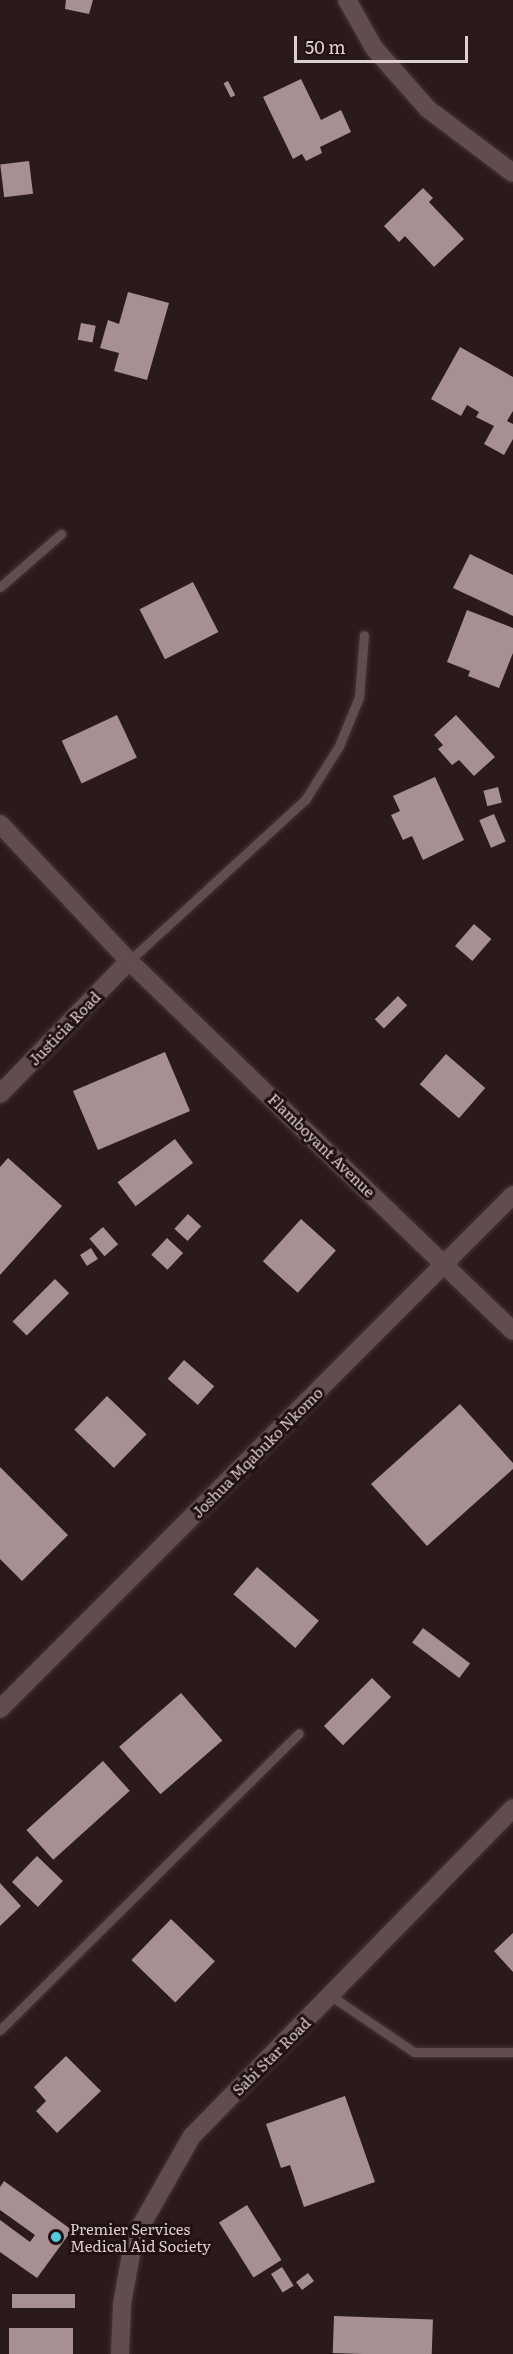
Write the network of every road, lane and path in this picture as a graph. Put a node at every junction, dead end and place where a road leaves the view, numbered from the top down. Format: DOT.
graph roads {
  1 [pos="347,0"];
  2 [pos="513,173"];
  3 [pos="61,534"];
  4 [pos="0,587"];
  5 [pos="364,635"];
  6 [pos="0,824"];
  7 [pos="129,962"];
  8 [pos="0,1095"];
  9 [pos="513,1195"];
  10 [pos="446,1264"];
  11 [pos="513,1331"];
  12 [pos="0,1709"];
  13 [pos="299,1733"];
  14 [pos="513,1808"];
  15 [pos="331,1996"];
  16 [pos="0,2030"];
  17 [pos="513,2052"];
  18 [pos="120,2354"];
  1 -- 2 [label="street"];
  3 -- 4 [label="lane"];
  5 -- 7 [label="lane"];
  6 -- 7 [label="street, Flamboyant Avenue"];
  7 -- 8 [label="street, Justicia Road"];
  7 -- 10 [label="street, Flamboyant Avenue"];
  9 -- 10 [label="street, Joshua Mqabuko Nkomo"];
  10 -- 11 [label="street, Flamboyant Avenue"];
  10 -- 12 [label="street, Joshua Mqabuko Nkomo"];
  13 -- 16 [label="lane"];
  14 -- 15 [label="street, Sabi Star Road"];
  15 -- 17 [label="lane"];
  15 -- 18 [label="street, Sabi Star Road"];
}
